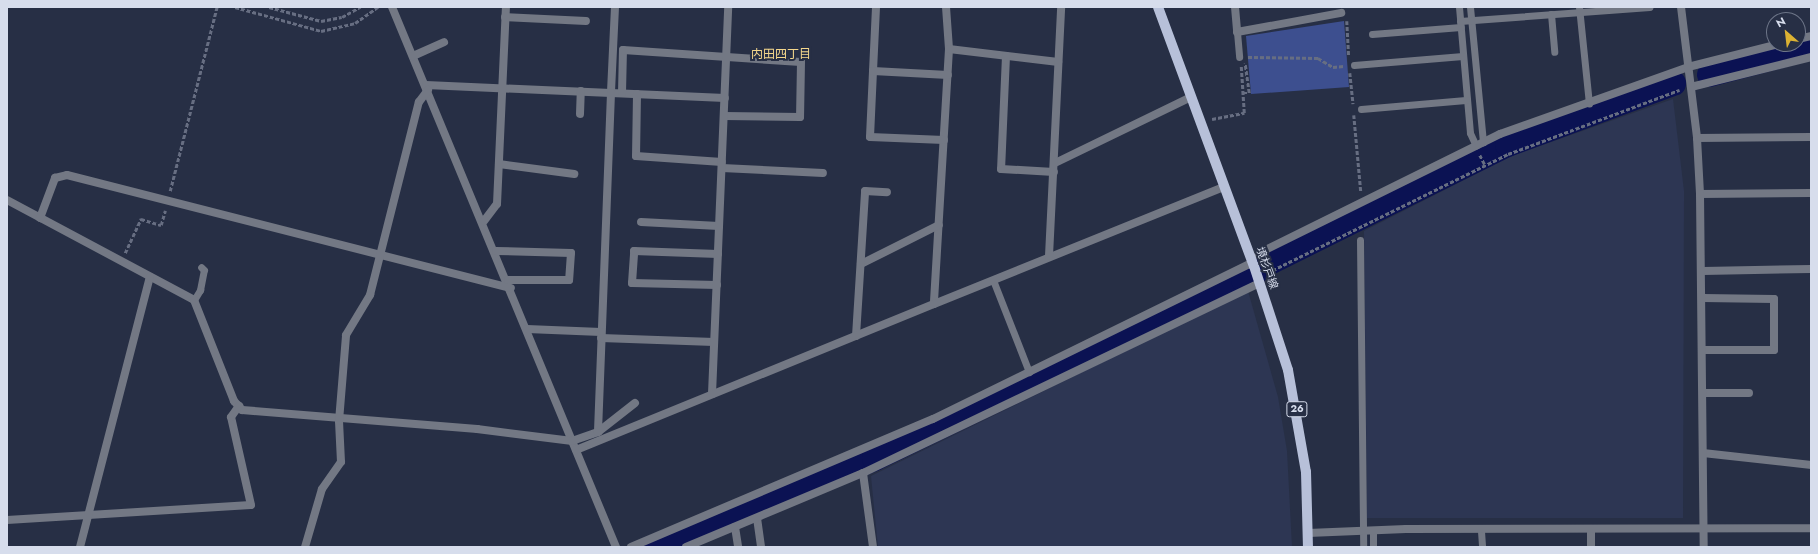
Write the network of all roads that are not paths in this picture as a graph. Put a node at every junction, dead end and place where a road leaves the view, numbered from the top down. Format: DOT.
graph roads {
  1 [pos="392,7"];
  2 [pos="506,7"];
  3 [pos="615,7"];
  4 [pos="728,7"];
  5 [pos="876,7"];
  6 [pos="946,7"];
  7 [pos="1061,7"];
  8 [pos="1158,7"];
  9 [pos="1235,7"];
  10 [pos="1459,7"];
  11 [pos="1470,7"];
  12 [pos="1649,7"];
  13 [pos="1681,7"];
  14 [pos="1579,10"];
  15 [pos="1341,13"];
  16 [pos="1551,14"];
  17 [pos="505,17"];
  18 [pos="1471,20"];
  19 [pos="586,21"];
  20 [pos="1460,24"];
  21 [pos="1237,32"];
  22 [pos="1372,34"];
  23 [pos="444,42"];
  24 [pos="1766,47"];
  25 [pos="949,49"];
  26 [pos="1554,52"];
  27 [pos="413,56"];
  28 [pos="1006,56"];
  29 [pos="1463,56"];
  30 [pos="726,57"];
  31 [pos="1239,57"];
  32 [pos="1811,57"];
  33 [pos="1058,62"];
  34 [pos="1474,64"];
  35 [pos="1354,65"];
  36 [pos="1464,65"];
  37 [pos="1688,66"];
  38 [pos="873,71"];
  39 [pos="948,75"];
  40 [pos="427,87"];
  41 [pos="502,87"];
  42 [pos="1691,87"];
  43 [pos="581,91"];
  44 [pos="611,93"];
  45 [pos="622,93"];
  46 [pos="637,94"];
  47 [pos="1191,97"];
  48 [pos="725,98"];
  49 [pos="1466,100"];
  50 [pos="1589,103"];
  51 [pos="1361,109"];
  52 [pos="580,114"];
  53 [pos="724,116"];
  54 [pos="1697,138"];
  55 [pos="1811,138"];
  56 [pos="944,140"];
  57 [pos="1479,146"];
  58 [pos="1055,162"];
  59 [pos="499,164"];
  60 [pos="722,165"];
  61 [pos="1054,172"];
  62 [pos="823,173"];
  63 [pos="574,174"];
  64 [pos="1224,187"];
  65 [pos="887,192"];
  66 [pos="1811,193"];
  67 [pos="1700,194"];
  68 [pos="7,200"];
  69 [pos="40,218"];
  70 [pos="484,221"];
  71 [pos="642,222"];
  72 [pos="939,225"];
  73 [pos="719,226"];
  74 [pos="1360,240"];
  75 [pos="496,251"];
  76 [pos="718,254"];
  77 [pos="380,255"];
  78 [pos="1049,256"];
  79 [pos="1252,262"];
  80 [pos="861,264"];
  81 [pos="201,267"];
  82 [pos="1811,269"];
  83 [pos="1703,271"];
  84 [pos="150,277"];
  85 [pos="1262,277"];
  86 [pos="508,280"];
  87 [pos="993,280"];
  88 [pos="717,285"];
  89 [pos="511,288"];
  90 [pos="1703,298"];
  91 [pos="194,300"];
  92 [pos="934,304"];
  93 [pos="527,329"];
  94 [pos="601,335"];
  95 [pos="856,336"];
  96 [pos="714,342"];
  97 [pos="1704,350"];
  98 [pos="1029,372"];
  99 [pos="1703,393"];
  100 [pos="1749,393"];
  101 [pos="712,394"];
  102 [pos="635,403"];
  103 [pos="239,406"];
  104 [pos="339,421"];
  105 [pos="598,432"];
  106 [pos="572,441"];
  107 [pos="576,450"];
  108 [pos="1704,453"];
  109 [pos="1811,465"];
  110 [pos="863,474"];
  111 [pos="88,516"];
  112 [pos="756,518"];
  113 [pos="7,520"];
  114 [pos="735,526"];
  115 [pos="1811,528"];
  116 [pos="1704,529"];
  117 [pos="1591,530"];
  118 [pos="1363,531"];
  119 [pos="1373,531"];
  120 [pos="1481,531"];
  121 [pos="1308,533"];
  122 [pos="80,547"];
  123 [pos="305,547"];
  124 [pos="616,547"];
  125 [pos="631,547"];
  126 [pos="688,547"];
  127 [pos="738,547"];
  128 [pos="761,547"];
  129 [pos="873,547"];
  130 [pos="1308,547"];
  131 [pos="1363,547"];
  132 [pos="1373,547"];
  133 [pos="1482,547"];
  134 [pos="1591,547"];
  135 [pos="1704,547"];
  1 -- 27 [label="street"];
  2 -- 17 [label="street"];
  3 -- 44 [label="street"];
  4 -- 30 [label="street"];
  5 -- 38 [label="street"];
  6 -- 25 [label="street"];
  7 -- 33 [label="street"];
  8 -- 47 [label="main road, 境杉戸線 / 26"];
  9 -- 21 [label="street"];
  10 -- 20 [label="lane"];
  11 -- 18 [label="lane"];
  12 -- 14 [label="lane"];
  13 -- 37 [label="street"];
  14 -- 16 [label="lane"];
  14 -- 50 [label="lane"];
  15 -- 21 [label="street"];
  16 -- 18 [label="lane"];
  16 -- 26 [label="lane"];
  17 -- 19 [label="street"];
  17 -- 41 [label="street"];
  18 -- 20 [label="lane"];
  18 -- 34 [label="lane"];
  20 -- 22 [label="lane"];
  20 -- 29 [label="lane"];
  21 -- 31 [label="lane"];
  23 -- 27 [label="street"];
  24 -- 37 [label="street"];
  25 -- 28 [label="street"];
  25 -- 39 [label="street"];
  27 -- 40 [label="street"];
  28 -- 33 [label="street"];
  28 -- 61 [label="street"];
  29 -- 35 [label="lane"];
  29 -- 36 [label="lane"];
  30 -- 45 [label="street"];
  30 -- 48 [label="street"];
  30 -- 53 [label="street"];
  32 -- 42 [label="street"];
  33 -- 58 [label="street"];
  34 -- 36 [label="lane"];
  34 -- 57 [label="lane"];
  36 -- 49 [label="lane"];
  37 -- 42 [label="street"];
  37 -- 50 [label="street"];
  38 -- 39 [label="street"];
  38 -- 56 [label="street"];
  39 -- 56 [label="street"];
  40 -- 41 [label="street"];
  40 -- 70 [label="street"];
  40 -- 77 [label="street"];
  41 -- 43 [label="street"];
  41 -- 59 [label="street"];
  42 -- 54 [label="street"];
  43 -- 44 [label="street"];
  43 -- 52 [label="street"];
  44 -- 45 [label="street"];
  44 -- 94 [label="street"];
  45 -- 46 [label="street"];
  46 -- 48 [label="street"];
  46 -- 60 [label="street"];
  47 -- 58 [label="street"];
  47 -- 64 [label="main road, 境杉戸線 / 26"];
  48 -- 53 [label="street"];
  49 -- 51 [label="lane"];
  49 -- 57 [label="lane"];
  50 -- 57 [label="street"];
  53 -- 60 [label="street"];
  54 -- 55 [label="street"];
  54 -- 67 [label="street"];
  56 -- 72 [label="street"];
  57 -- 79 [label="street"];
  58 -- 61 [label="street"];
  59 -- 63 [label="street"];
  59 -- 70 [label="street"];
  60 -- 62 [label="street"];
  60 -- 73 [label="street"];
  61 -- 78 [label="street"];
  64 -- 78 [label="street"];
  64 -- 79 [label="main road, 境杉戸線 / 26"];
  65 -- 80 [label="street"];
  66 -- 67 [label="street"];
  67 -- 83 [label="street"];
  68 -- 69 [label="street"];
  69 -- 77 [label="street"];
  69 -- 84 [label="street"];
  70 -- 75 [label="street"];
  71 -- 73 [label="street"];
  72 -- 80 [label="street"];
  72 -- 92 [label="street"];
  73 -- 76 [label="street"];
  74 -- 118 [label="lane"];
  75 -- 86 [label="street"];
  75 -- 86 [label="street"];
  76 -- 88 [label="street"];
  76 -- 88 [label="street"];
  77 -- 89 [label="street"];
  77 -- 104 [label="street"];
  78 -- 87 [label="street"];
  79 -- 85 [label="main road, 境杉戸線 / 26"];
  79 -- 98 [label="street"];
  80 -- 95 [label="street"];
  81 -- 91 [label="lane"];
  82 -- 83 [label="street"];
  83 -- 90 [label="street"];
  84 -- 91 [label="street"];
  84 -- 111 [label="street"];
  85 -- 110 [label="street"];
  85 -- 121 [label="main road, 境杉戸線 / 26"];
  86 -- 89 [label="street"];
  87 -- 92 [label="street"];
  87 -- 98 [label="lane"];
  88 -- 96 [label="street"];
  89 -- 93 [label="street"];
  90 -- 97 [label="street"];
  90 -- 97 [label="street"];
  91 -- 103 [label="street"];
  92 -- 95 [label="street"];
  93 -- 94 [label="street"];
  93 -- 106 [label="street"];
  94 -- 96 [label="street"];
  94 -- 105 [label="street"];
  95 -- 101 [label="street"];
  96 -- 101 [label="street"];
  97 -- 99 [label="street"];
  98 -- 125 [label="street"];
  99 -- 100 [label="street"];
  99 -- 108 [label="street"];
  101 -- 107 [label="street"];
  102 -- 105 [label="street"];
  103 -- 104 [label="street"];
  103 -- 111 [label="street"];
  104 -- 106 [label="street"];
  104 -- 123 [label="street"];
  105 -- 106 [label="street"];
  106 -- 107 [label="street"];
  107 -- 124 [label="street"];
  108 -- 109 [label="street"];
  108 -- 116 [label="street"];
  110 -- 112 [label="street"];
  110 -- 129 [label="street"];
  111 -- 113 [label="street"];
  111 -- 122 [label="street"];
  112 -- 114 [label="street"];
  112 -- 128 [label="street"];
  114 -- 126 [label="street"];
  114 -- 127 [label="street"];
  115 -- 116 [label="street"];
  116 -- 117 [label="street"];
  116 -- 135 [label="street"];
  117 -- 120 [label="street"];
  117 -- 134 [label="street"];
  118 -- 119 [label="street"];
  118 -- 121 [label="street"];
  118 -- 131 [label="lane"];
  119 -- 120 [label="street"];
  119 -- 132 [label="lane"];
  120 -- 133 [label="lane"];
  121 -- 130 [label="main road, 境杉戸線 / 26"];
}
